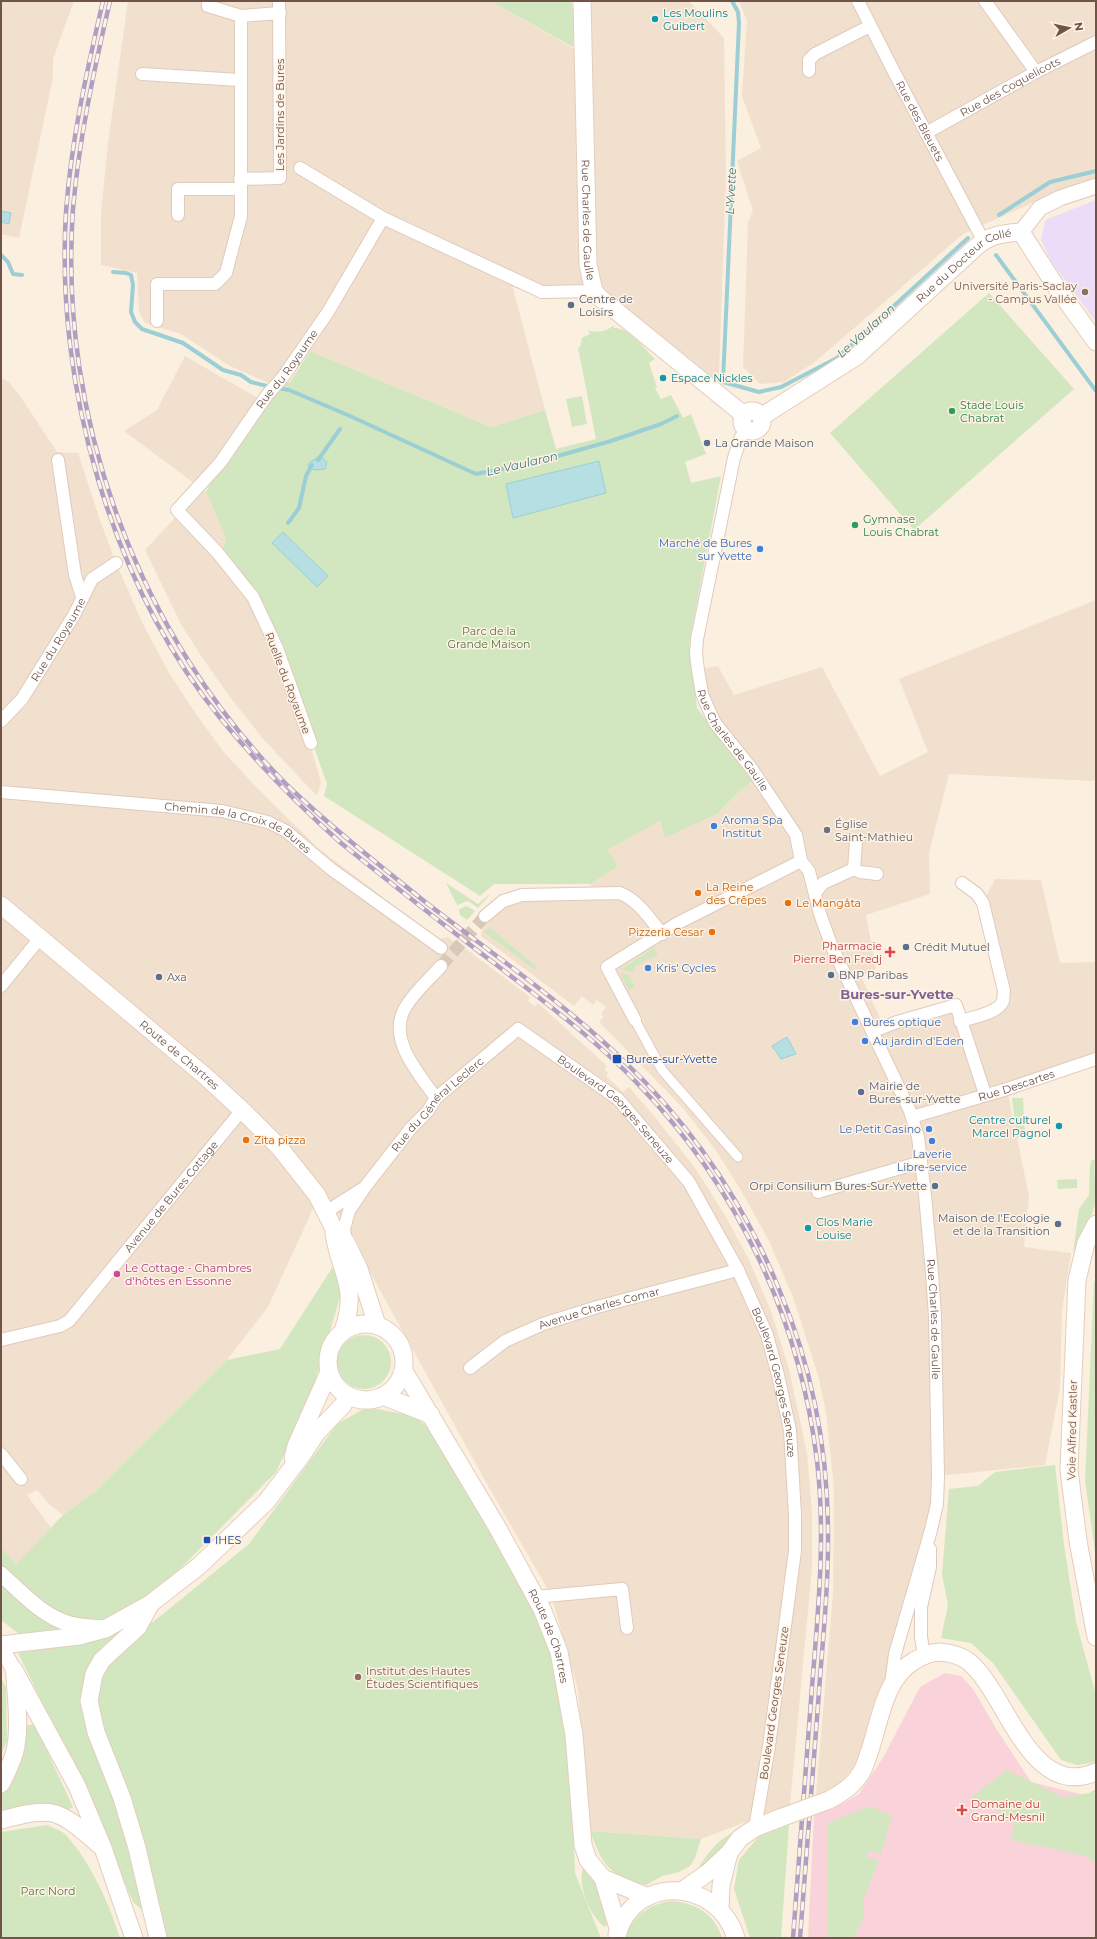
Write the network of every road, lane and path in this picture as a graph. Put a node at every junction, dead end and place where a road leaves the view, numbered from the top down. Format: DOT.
graph roads {
  1 [pos="208,1"];
  2 [pos="858,1"];
  3 [pos="986,1"];
  4 [pos="582,2"];
  5 [pos="279,7"];
  6 [pos="241,16"];
  7 [pos="870,26"];
  8 [pos="1096,42"];
  9 [pos="809,71"];
  10 [pos="1036,72"];
  11 [pos="142,74"];
  12 [pos="240,80"];
  13 [pos="926,133"];
  14 [pos="300,168"];
  15 [pos="240,184"];
  16 [pos="1096,186"];
  17 [pos="178,216"];
  18 [pos="383,218"];
  19 [pos="1021,232"];
  20 [pos="983,240"];
  21 [pos="594,291"];
  22 [pos="157,321"];
  23 [pos="1096,342"];
  24 [pos="745,422"];
  25 [pos="58,460"];
  26 [pos="177,510"];
  27 [pos="116,562"];
  28 [pos="82,597"];
  29 [pos="1,721"];
  30 [pos="311,743"];
  31 [pos="1,792"];
  32 [pos="856,842"];
  33 [pos="800,861"];
  34 [pos="854,869"];
  35 [pos="877,874"];
  36 [pos="962,883"];
  37 [pos="815,893"];
  38 [pos="1,905"];
  39 [pos="485,916"];
  40 [pos="662,934"];
  41 [pos="40,938"];
  42 [pos="441,948"];
  43 [pos="441,966"];
  44 [pos="1,986"];
  45 [pos="635,1020"];
  46 [pos="960,1021"];
  47 [pos="518,1029"];
  48 [pos="874,1031"];
  49 [pos="1096,1059"];
  50 [pos="985,1094"];
  51 [pos="436,1098"];
  52 [pos="242,1110"];
  53 [pos="911,1114"];
  54 [pos="738,1157"];
  55 [pos="921,1162"];
  56 [pos="365,1187"];
  57 [pos="818,1192"];
  58 [pos="330,1219"];
  59 [pos="1096,1224"];
  60 [pos="346,1242"];
  61 [pos="738,1270"];
  62 [pos="377,1325"];
  63 [pos="343,1331"];
  64 [pos="1,1340"];
  65 [pos="470,1368"];
  66 [pos="404,1370"];
  67 [pos="329,1372"];
  68 [pos="348,1395"];
  69 [pos="383,1396"];
  70 [pos="431,1416"];
  71 [pos="1,1454"];
  72 [pos="290,1471"];
  73 [pos="21,1479"];
  74 [pos="931,1530"];
  75 [pos="1,1574"];
  76 [pos="535,1597"];
  77 [pos="150,1604"];
  78 [pos="627,1628"];
  79 [pos="105,1629"];
  80 [pos="1096,1637"];
  81 [pos="1,1646"];
  82 [pos="924,1655"];
  83 [pos="14,1670"];
  84 [pos="890,1685"];
  85 [pos="1096,1772"];
  86 [pos="1,1784"];
  87 [pos="1,1820"];
  88 [pos="754,1828"];
  89 [pos="103,1848"];
  90 [pos="729,1853"];
  91 [pos="602,1878"];
  92 [pos="682,1890"];
  93 [pos="648,1897"];
  94 [pos="720,1909"];
  95 [pos="617,1933"];
  96 [pos="134,1938"];
  97 [pos="158,1938"];
  98 [pos="736,1938"];
  1 -- 6 [label="street, Les Jardins de Bures"];
  2 -- 7 [label="street, Rue des Bleuets"];
  3 -- 10 [label="street"];
  4 -- 21 [label="main road, Rue Charles de Gaulle"];
  5 -- 6 [label="street, Les Jardins de Bures"];
  5 -- 15 [label="street, Les Jardins de Bures"];
  6 -- 12 [label="street"];
  7 -- 9 [label="street"];
  7 -- 13 [label="street, Rue des Bleuets"];
  8 -- 10 [label="street, Rue des Coquelicots"];
  10 -- 13 [label="street, Rue des Coquelicots"];
  11 -- 12 [label="street"];
  12 -- 15 [label="street"];
  13 -- 20 [label="street, Rue des Bleuets"];
  14 -- 18 [label="street"];
  15 -- 17 [label="street, Les Jardins de Bures"];
  15 -- 22 [label="street"];
  16 -- 19 [label="street, Rue du Docteur Collé"];
  18 -- 21 [label="street"];
  18 -- 26 [label="street, Rue du Royaume"];
  19 -- 20 [label="main road, Rue du Docteur Collé"];
  19 -- 23 [label="main road"];
  20 -- 24 [label="main road, Rue du Docteur Collé"];
  21 -- 24 [label="main road, Rue Charles de Gaulle"];
  24 -- 33 [label="street, Rue Charles de Gaulle"];
  25 -- 28 [label="street"];
  26 -- 30 [label="street, Ruelle du Royaume"];
  27 -- 28 [label="street, Rue du Royaume"];
  28 -- 29 [label="street, Rue du Royaume"];
  31 -- 42 [label="street, Chemin de la Croix de Bures"];
  32 -- 34 [label="street"];
  33 -- 37 [label="street, Rue Charles de Gaulle"];
  33 -- 40 [label="street"];
  34 -- 35 [label="street"];
  34 -- 37 [label="street"];
  36 -- 46 [label="street"];
  37 -- 48 [label="street, Rue Charles de Gaulle"];
  38 -- 41 [label="main road, Route de Chartres"];
  39 -- 40 [label="street"];
  40 -- 45 [label="street"];
  41 -- 44 [label="street"];
  41 -- 52 [label="main road, Route de Chartres"];
  43 -- 51 [label="street"];
  45 -- 54 [label="street"];
  46 -- 48 [label="street"];
  46 -- 50 [label="street"];
  47 -- 51 [label="street, Rue du Général Leclerc"];
  47 -- 61 [label="street, Boulevard Georges Seneuze"];
  48 -- 53 [label="street, Rue Charles de Gaulle"];
  49 -- 50 [label="street, Rue Descartes"];
  50 -- 53 [label="street, Rue Descartes"];
  51 -- 56 [label="street, Rue du Général Leclerc"];
  52 -- 58 [label="main road, Route de Chartres"];
  52 -- 64 [label="street, Avenue de Bures Cottage"];
  53 -- 55 [label="street, Rue Charles de Gaulle"];
  55 -- 57 [label="street"];
  55 -- 74 [label="street, Rue Charles de Gaulle"];
  56 -- 58 [label="street, Rue du Général Leclerc"];
  56 -- 60 [label="street, Rue du Général Leclerc"];
  58 -- 60 [label="main road, Route de Chartres"];
  58 -- 63 [label="main road, Route de Chartres"];
  59 -- 80 [label="main road, Voie Alfred Kastler"];
  60 -- 62 [label="main road, Route de Chartres"];
  61 -- 65 [label="street, Avenue Charles Comar"];
  61 -- 88 [label="street, Boulevard Georges Seneuze"];
  62 -- 63 [label="main road"];
  62 -- 66 [label="main road"];
  63 -- 67 [label="main road"];
  66 -- 69 [label="main road"];
  66 -- 70 [label="main road, Route de Chartres"];
  67 -- 68 [label="main road"];
  67 -- 72 [label="main road"];
  68 -- 69 [label="main road"];
  68 -- 72 [label="main road"];
  69 -- 70 [label="main road"];
  70 -- 76 [label="main road, Route de Chartres"];
  71 -- 73 [label="street"];
  72 -- 77 [label="main road"];
  74 -- 82 [label="street, Rue Charles de Gaulle"];
  74 -- 84 [label="street, Rue Charles de Gaulle"];
  75 -- 79 [label="street"];
  76 -- 78 [label="street"];
  76 -- 91 [label="main road, Route de Chartres"];
  77 -- 79 [label="main road"];
  77 -- 97 [label="main road"];
  79 -- 81 [label="main road"];
  81 -- 83 [label="street"];
  82 -- 84 [label="main road, Rue Charles de Gaulle"];
  82 -- 85 [label="main road"];
  83 -- 86 [label="main road"];
  83 -- 89 [label="main road"];
  84 -- 88 [label="main road, Rue Charles de Gaulle, bridge"];
  87 -- 89 [label="main road"];
  88 -- 90 [label="main road, Rue Charles de Gaulle"];
  89 -- 96 [label="main road"];
  90 -- 92 [label="main road, Rue Charles de Gaulle"];
  90 -- 94 [label="main road, Rue Charles de Gaulle"];
  91 -- 93 [label="main road, Route de Chartres"];
  91 -- 95 [label="main road, Route de Chartres"];
  92 -- 93 [label="main road"];
  92 -- 94 [label="main road"];
  93 -- 95 [label="main road"];
  94 -- 98 [label="main road"];
}
